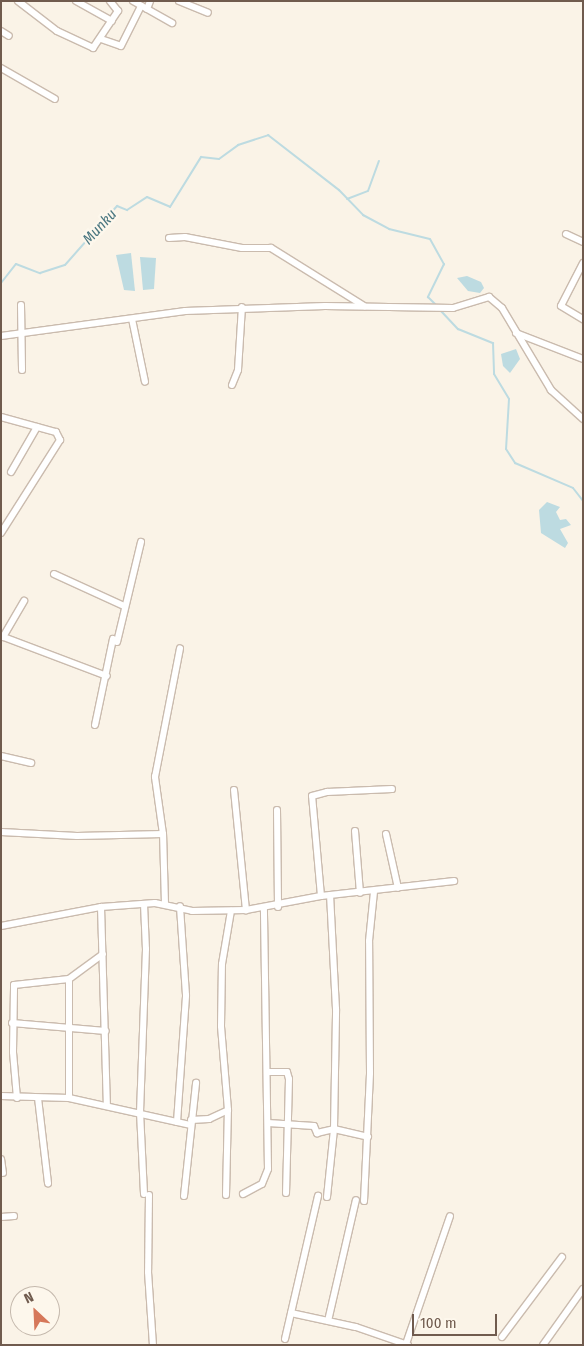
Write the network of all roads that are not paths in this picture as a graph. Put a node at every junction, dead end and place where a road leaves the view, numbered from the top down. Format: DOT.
graph roads {
  1 [pos="18,1"];
  2 [pos="76,1"];
  3 [pos="110,1"];
  4 [pos="133,1"];
  5 [pos="150,1"];
  6 [pos="179,1"];
  7 [pos="144,7"];
  8 [pos="208,13"];
  9 [pos="112,21"];
  10 [pos="172,23"];
  11 [pos="1,31"];
  12 [pos="9,36"];
  13 [pos="101,39"];
  14 [pos="1,68"];
  15 [pos="55,99"];
  16 [pos="566,234"];
  17 [pos="169,238"];
  18 [pos="583,242"];
  19 [pos="583,263"];
  20 [pos="21,305"];
  21 [pos="242,307"];
  22 [pos="366,307"];
  23 [pos="583,318"];
  24 [pos="132,319"];
  25 [pos="20,333"];
  26 [pos="516,333"];
  27 [pos="1,336"];
  28 [pos="583,359"];
  29 [pos="22,370"];
  30 [pos="145,382"];
  31 [pos="232,385"];
  32 [pos="1,417"];
  33 [pos="583,419"];
  34 [pos="37,427"];
  35 [pos="11,472"];
  36 [pos="1,533"];
  37 [pos="141,542"];
  38 [pos="54,574"];
  39 [pos="24,601"];
  40 [pos="124,606"];
  41 [pos="2,637"];
  42 [pos="180,648"];
  43 [pos="107,676"];
  44 [pos="95,725"];
  45 [pos="1,756"];
  46 [pos="30,763"];
  47 [pos="392,789"];
  48 [pos="234,790"];
  49 [pos="277,810"];
  50 [pos="355,831"];
  51 [pos="1,832"];
  52 [pos="163,834"];
  53 [pos="386,834"];
  54 [pos="454,881"];
  55 [pos="398,888"];
  56 [pos="374,892"];
  57 [pos="360,893"];
  58 [pos="321,896"];
  59 [pos="330,896"];
  60 [pos="144,904"];
  61 [pos="165,904"];
  62 [pos="180,906"];
  63 [pos="101,907"];
  64 [pos="278,907"];
  65 [pos="264,908"];
  66 [pos="246,910"];
  67 [pos="231,911"];
  68 [pos="1,926"];
  69 [pos="102,954"];
  70 [pos="69,979"];
  71 [pos="12,1023"];
  72 [pos="71,1028"];
  73 [pos="106,1031"];
  74 [pos="267,1072"];
  75 [pos="196,1083"];
  76 [pos="1,1096"];
  77 [pos="17,1098"];
  78 [pos="38,1098"];
  79 [pos="69,1098"];
  80 [pos="107,1106"];
  81 [pos="228,1110"];
  82 [pos="140,1112"];
  83 [pos="177,1122"];
  84 [pos="191,1123"];
  85 [pos="268,1123"];
  86 [pos="288,1125"];
  87 [pos="334,1129"];
  88 [pos="368,1137"];
  89 [pos="1,1159"];
  90 [pos="3,1173"];
  91 [pos="48,1183"];
  92 [pos="286,1193"];
  93 [pos="243,1194"];
  94 [pos="226,1195"];
  95 [pos="184,1196"];
  96 [pos="318,1196"];
  97 [pos="327,1197"];
  98 [pos="356,1200"];
  99 [pos="364,1201"];
  100 [pos="14,1216"];
  101 [pos="450,1216"];
  102 [pos="1,1217"];
  103 [pos="562,1257"];
  104 [pos="583,1289"];
  105 [pos="291,1313"];
  106 [pos="328,1321"];
  107 [pos="502,1337"];
  108 [pos="285,1340"];
  109 [pos="407,1344"];
  110 [pos="153,1345"];
  111 [pos="543,1345"];
  1 -- 13 [label="street"];
  2 -- 9 [label="street"];
  3 -- 9 [label="street"];
  4 -- 7 [label="street"];
  5 -- 7 [label="street"];
  6 -- 8 [label="street"];
  7 -- 10 [label="street"];
  7 -- 13 [label="street"];
  9 -- 13 [label="street"];
  11 -- 12 [label="street"];
  14 -- 15 [label="street"];
  16 -- 18 [label="street"];
  17 -- 22 [label="street"];
  19 -- 23 [label="street"];
  20 -- 25 [label="street"];
  21 -- 22 [label="street"];
  21 -- 24 [label="street"];
  21 -- 31 [label="street"];
  22 -- 26 [label="street"];
  24 -- 25 [label="street"];
  24 -- 30 [label="street"];
  25 -- 27 [label="street"];
  25 -- 29 [label="street"];
  26 -- 28 [label="street"];
  26 -- 33 [label="street"];
  32 -- 34 [label="street"];
  34 -- 35 [label="street"];
  34 -- 36 [label="street"];
  37 -- 40 [label="street"];
  38 -- 40 [label="street"];
  39 -- 41 [label="street"];
  40 -- 43 [label="street"];
  41 -- 43 [label="street"];
  42 -- 52 [label="street"];
  43 -- 44 [label="street"];
  45 -- 46 [label="street"];
  47 -- 58 [label="street"];
  48 -- 66 [label="street"];
  49 -- 64 [label="street"];
  50 -- 57 [label="street"];
  51 -- 52 [label="street"];
  52 -- 61 [label="street"];
  53 -- 55 [label="street"];
  54 -- 55 [label="street"];
  55 -- 56 [label="street"];
  56 -- 57 [label="street"];
  56 -- 88 [label="street"];
  57 -- 59 [label="street"];
  58 -- 59 [label="street"];
  58 -- 64 [label="street"];
  59 -- 87 [label="street"];
  60 -- 61 [label="street"];
  60 -- 63 [label="street"];
  60 -- 82 [label="street"];
  61 -- 62 [label="street"];
  62 -- 67 [label="street"];
  62 -- 83 [label="street"];
  63 -- 68 [label="street"];
  63 -- 69 [label="street"];
  64 -- 65 [label="street"];
  65 -- 66 [label="street"];
  65 -- 74 [label="street"];
  66 -- 67 [label="street"];
  67 -- 81 [label="street"];
  69 -- 70 [label="street"];
  69 -- 73 [label="street"];
  70 -- 71 [label="street"];
  70 -- 72 [label="street"];
  71 -- 72 [label="street"];
  71 -- 77 [label="street"];
  72 -- 73 [label="street"];
  72 -- 79 [label="street"];
  73 -- 80 [label="street"];
  74 -- 85 [label="street"];
  74 -- 86 [label="street"];
  75 -- 84 [label="street"];
  76 -- 77 [label="street"];
  77 -- 78 [label="street"];
  78 -- 79 [label="street"];
  78 -- 91 [label="street"];
  79 -- 80 [label="street"];
  80 -- 82 [label="street"];
  81 -- 84 [label="street"];
  81 -- 94 [label="street"];
  82 -- 83 [label="street"];
  82 -- 110 [label="street"];
  83 -- 84 [label="street"];
  84 -- 95 [label="street"];
  85 -- 86 [label="street"];
  85 -- 93 [label="street"];
  86 -- 87 [label="street"];
  86 -- 92 [label="street"];
  87 -- 88 [label="street"];
  87 -- 97 [label="street"];
  88 -- 99 [label="street"];
  89 -- 90 [label="street"];
  96 -- 105 [label="street"];
  98 -- 106 [label="street"];
  100 -- 102 [label="street"];
  101 -- 109 [label="street"];
  103 -- 107 [label="street"];
  104 -- 111 [label="street"];
  105 -- 106 [label="street"];
  105 -- 108 [label="street"];
  106 -- 109 [label="street"];
}
